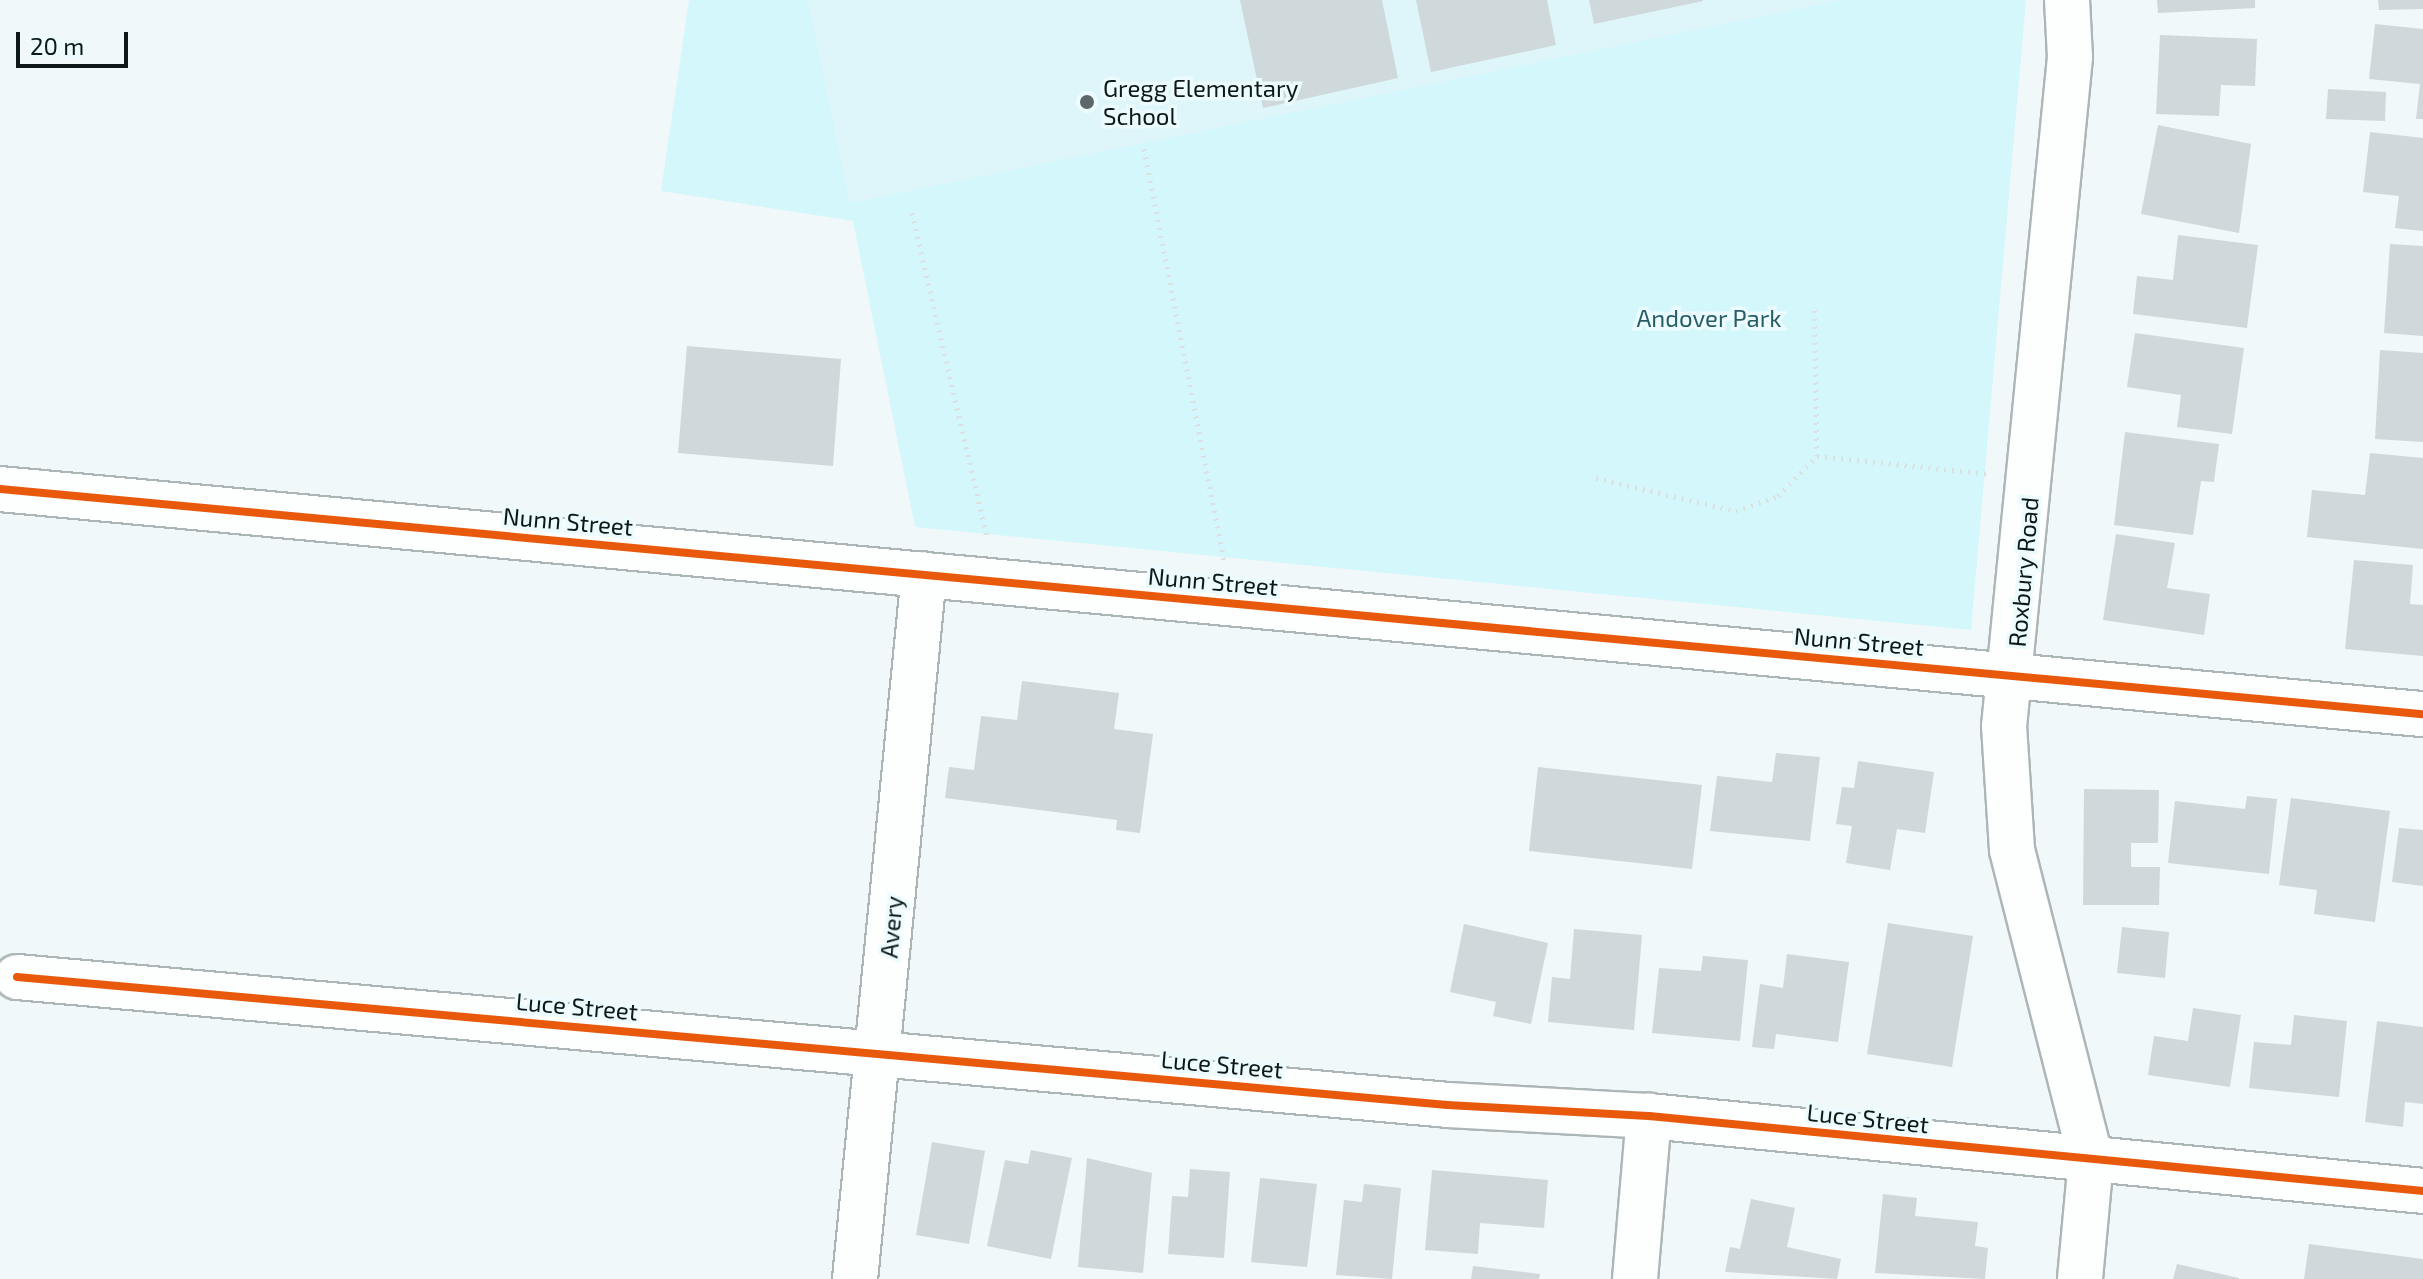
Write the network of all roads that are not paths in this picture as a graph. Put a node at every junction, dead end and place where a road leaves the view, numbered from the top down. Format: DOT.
graph roads {
  1 [pos="2067,0"];
  2 [pos="0,489"];
  3 [pos="924,574"];
  4 [pos="2014,675"];
  5 [pos="2423,714"];
  6 [pos="17,977"];
  7 [pos="880,1052"];
  8 [pos="1649,1116"];
  9 [pos="2091,1160"];
  10 [pos="2423,1191"];
  11 [pos="855,1279"];
  12 [pos="1635,1279"];
  13 [pos="2080,1279"];
  1 -- 4 [label="street, Roxbury Road"];
  2 -- 3 [label="street, Nunn Street"];
  3 -- 4 [label="street, Nunn Street"];
  3 -- 7 [label="street, Avery"];
  4 -- 5 [label="street, Nunn Street"];
  4 -- 9 [label="street, Roxbury Road"];
  6 -- 7 [label="street, Luce Street"];
  7 -- 8 [label="street, Luce Street"];
  7 -- 11 [label="street, Avery"];
  8 -- 9 [label="street, Luce Street"];
  8 -- 12 [label="street"];
  9 -- 10 [label="street, Luce Street"];
  9 -- 13 [label="street, Roxbury Road"];
}
